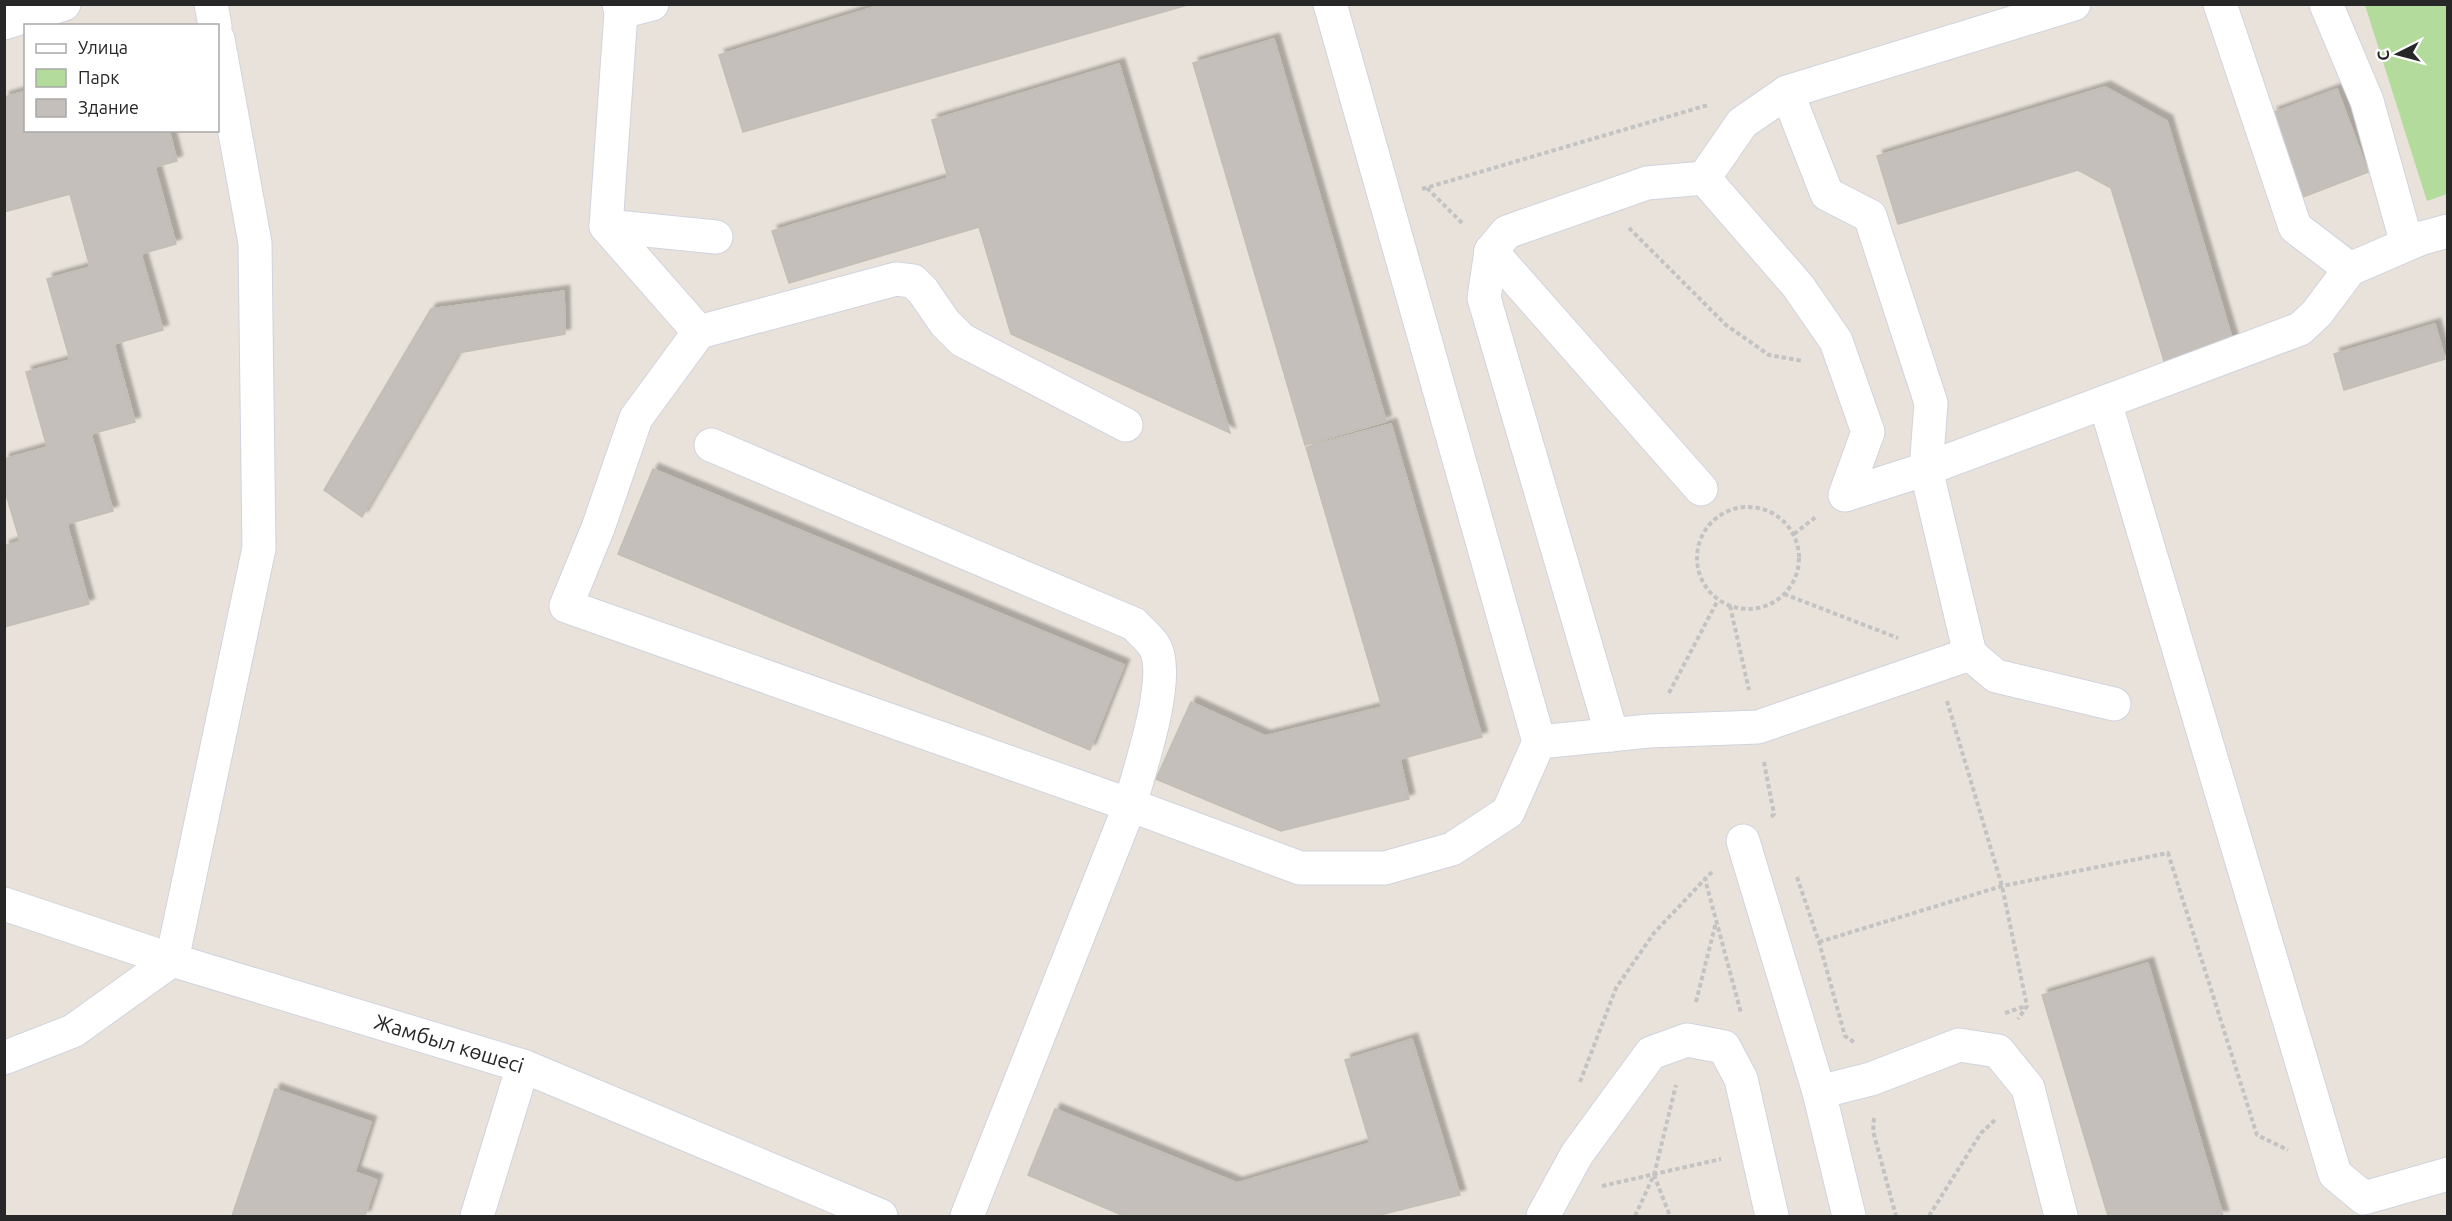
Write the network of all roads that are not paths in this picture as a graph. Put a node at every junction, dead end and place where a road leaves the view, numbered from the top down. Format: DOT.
graph roads {
  1 [pos="64,4"];
  2 [pos="211,4"];
  3 [pos="1330,4"];
  4 [pos="2074,4"];
  5 [pos="2220,4"];
  6 [pos="2325,4"];
  7 [pos="630,7"];
  8 [pos="4,22"];
  9 [pos="215,24"];
  10 [pos="219,45"];
  11 [pos="1787,92"];
  12 [pos="1704,178"];
  13 [pos="606,226"];
  14 [pos="2448,231"];
  15 [pos="716,237"];
  16 [pos="2407,244"];
  17 [pos="1491,251"];
  18 [pos="2349,269"];
  19 [pos="699,332"];
  20 [pos="2105,402"];
  21 [pos="1126,425"];
  22 [pos="711,445"];
  23 [pos="1926,469"];
  24 [pos="1701,489"];
  25 [pos="1970,654"];
  26 [pos="2114,704"];
  27 [pos="1612,735"];
  28 [pos="1539,742"];
  29 [pos="1130,805"];
  30 [pos="1743,841"];
  31 [pos="4,904"];
  32 [pos="172,960"];
  33 [pos="4,1058"];
  34 [pos="523,1066"];
  35 [pos="1819,1092"];
  36 [pos="2448,1174"];
  37 [pos="1549,1206"];
  38 [pos="2357,1207"];
  39 [pos="477,1216"];
  40 [pos="882,1216"];
  41 [pos="968,1216"];
  42 [pos="1772,1216"];
  43 [pos="1849,1216"];
  44 [pos="2061,1216"];
  1 -- 8 [label="street"];
  2 -- 9 [label="street"];
  3 -- 28 [label="street"];
  4 -- 11 [label="street"];
  5 -- 18 [label="street"];
  6 -- 16 [label="street"];
  7 -- 13 [label="street"];
  10 -- 32 [label="street"];
  11 -- 12 [label="street"];
  11 -- 23 [label="street"];
  12 -- 17 [label="street"];
  12 -- 23 [label="street"];
  13 -- 15 [label="street"];
  13 -- 19 [label="street"];
  14 -- 16 [label="street"];
  16 -- 18 [label="street"];
  17 -- 24 [label="street"];
  17 -- 27 [label="street"];
  18 -- 20 [label="street"];
  19 -- 21 [label="street"];
  19 -- 29 [label="street"];
  20 -- 23 [label="street"];
  20 -- 38 [label="street"];
  22 -- 29 [label="street"];
  23 -- 25 [label="street"];
  25 -- 26 [label="street"];
  25 -- 27 [label="street"];
  27 -- 28 [label="street"];
  28 -- 29 [label="street"];
  29 -- 41 [label="street"];
  30 -- 35 [label="street"];
  31 -- 32 [label="street, Жамбыл көшесі"];
  32 -- 33 [label="street"];
  32 -- 34 [label="street, Жамбыл көшесі"];
  34 -- 39 [label="street"];
  34 -- 40 [label="street, Жамбыл көшесі"];
  35 -- 43 [label="street"];
  35 -- 44 [label="street"];
  36 -- 38 [label="street"];
  37 -- 42 [label="street"];
}
